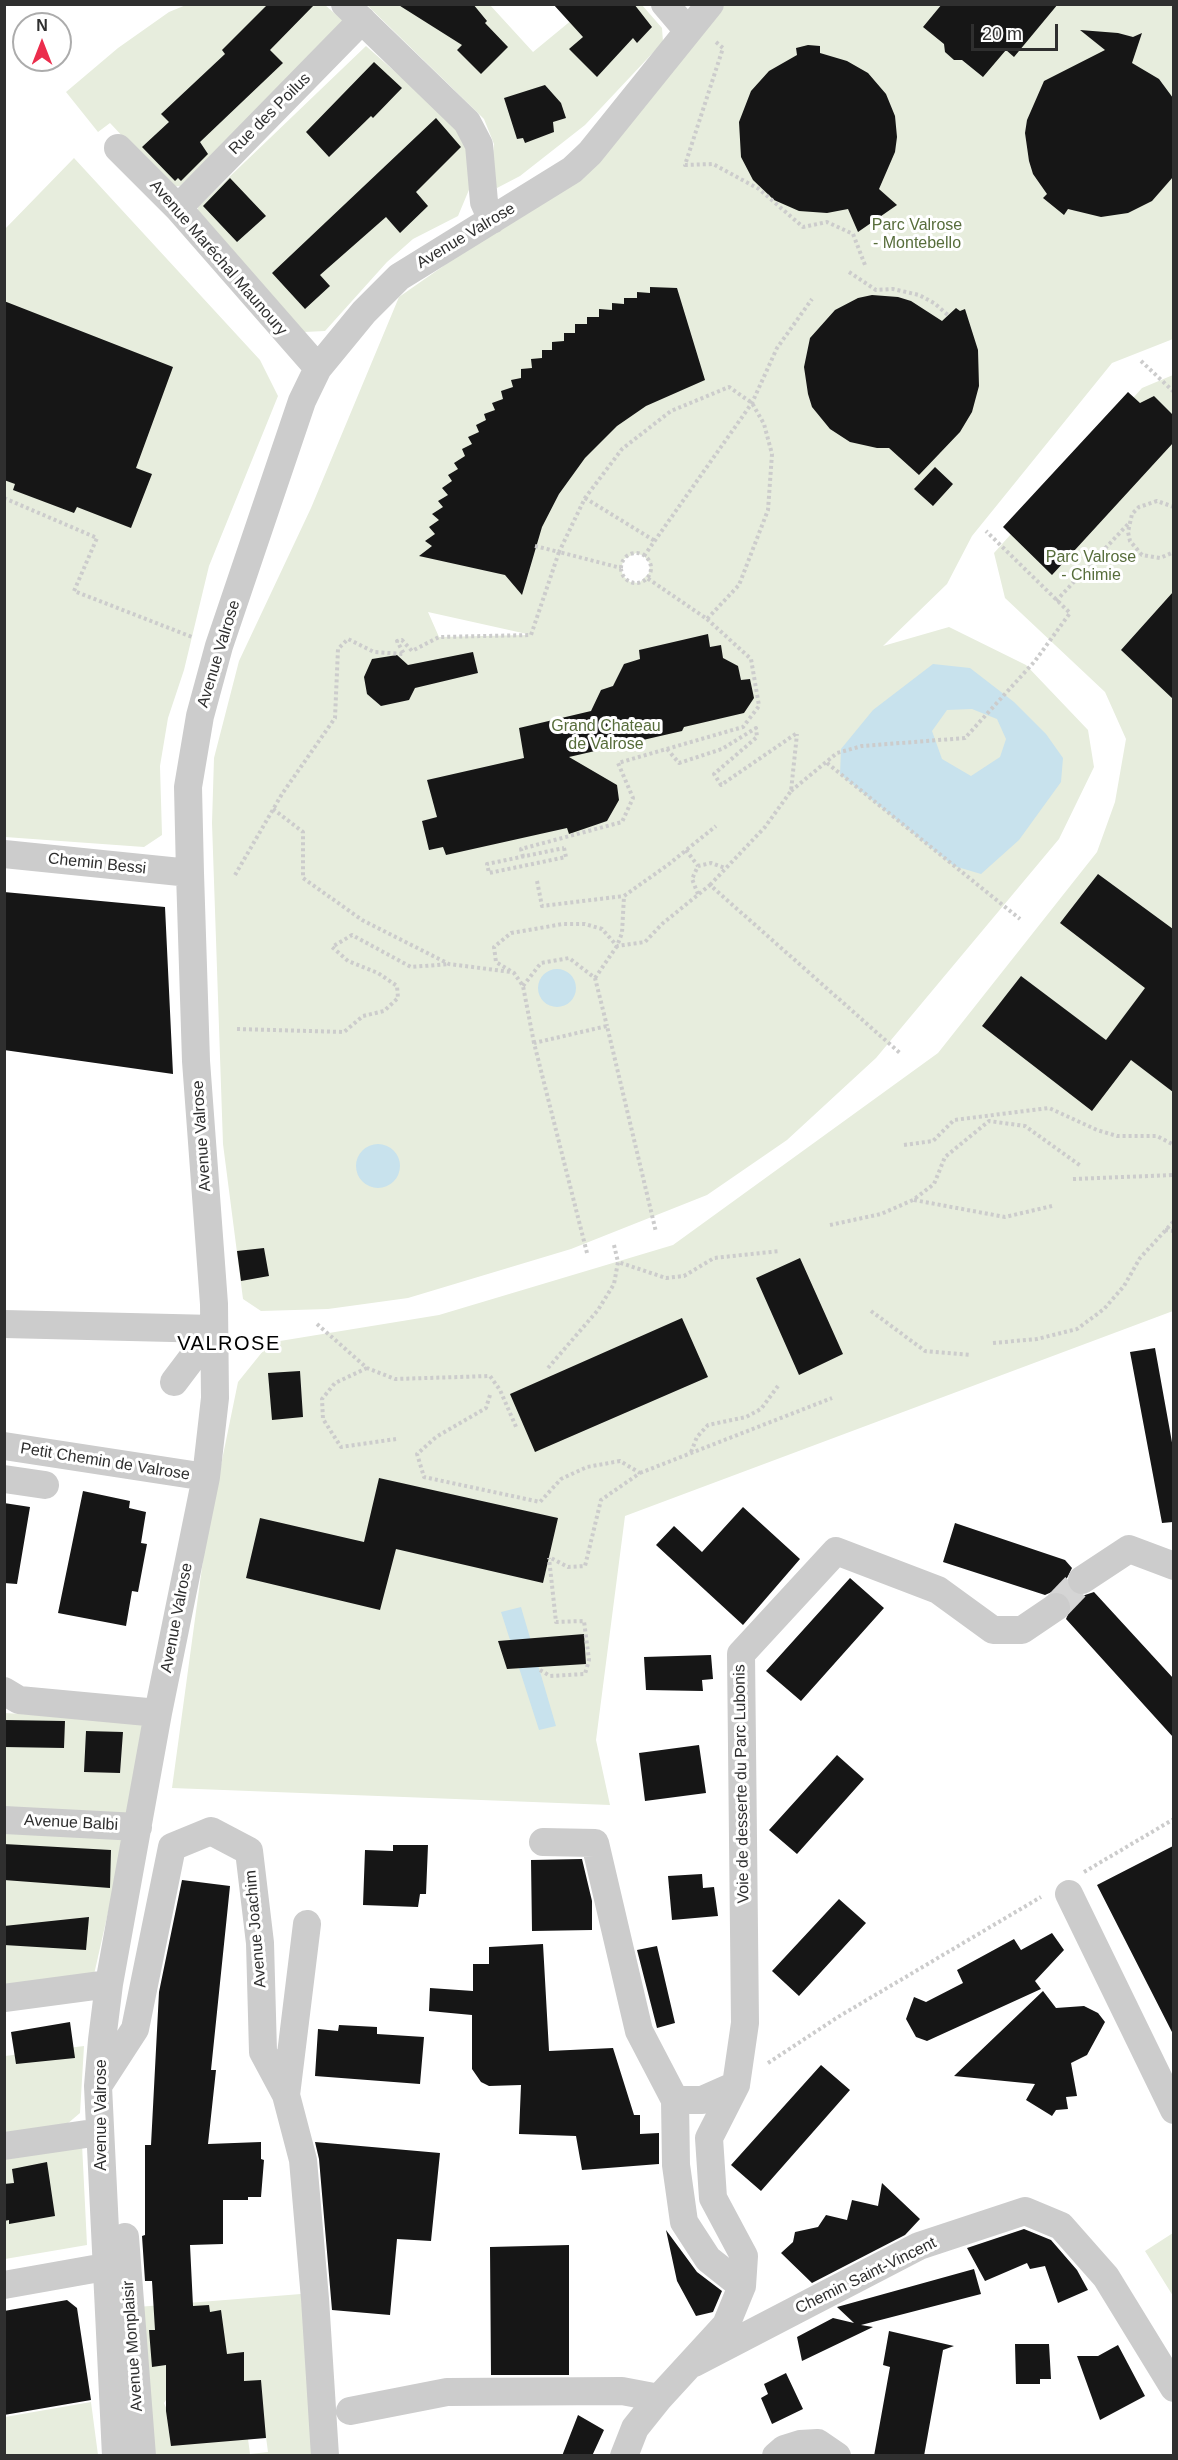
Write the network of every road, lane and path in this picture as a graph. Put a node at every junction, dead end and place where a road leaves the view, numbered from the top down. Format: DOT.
graph roads {
  1 [pos="665,4"];
  2 [pos="710,4"];
  3 [pos="354,12"];
  4 [pos="700,35"];
  5 [pos="118,148"];
  6 [pos="178,207"];
  7 [pos="492,220"];
  8 [pos="865,265"];
  9 [pos="849,272"];
  10 [pos="812,299"];
  11 [pos="948,315"];
  12 [pos="1141,361"];
  13 [pos="318,368"];
  14 [pos="1173,392"];
  15 [pos="752,403"];
  16 [pos="4,498"];
  17 [pos="585,498"];
  18 [pos="1173,507"];
  19 [pos="1129,523"];
  20 [pos="986,531"];
  21 [pos="655,540"];
  22 [pos="536,546"];
  23 [pos="559,552"];
  24 [pos="1173,552"];
  25 [pos="645,556"];
  26 [pos="621,568"];
  27 [pos="647,578"];
  28 [pos="1056,601"];
  29 [pos="706,619"];
  30 [pos="219,646"];
  31 [pos="667,749"];
  32 [pos="827,763"];
  33 [pos="791,791"];
  34 [pos="273,809"];
  35 [pos="716,826"];
  36 [pos="686,850"];
  37 [pos="4,854"];
  38 [pos="522,857"];
  39 [pos="698,866"];
  40 [pos="726,868"];
  41 [pos="190,873"];
  42 [pos="235,874"];
  43 [pos="537,881"];
  44 [pos="710,885"];
  45 [pos="698,894"];
  46 [pos="624,896"];
  47 [pos="1020,919"];
  48 [pos="617,946"];
  49 [pos="449,964"];
  50 [pos="514,973"];
  51 [pos="595,978"];
  52 [pos="523,986"];
  53 [pos="607,1026"];
  54 [pos="237,1029"];
  55 [pos="534,1043"];
  56 [pos="901,1054"];
  57 [pos="904,1145"];
  58 [pos="1173,1145"];
  59 [pos="1081,1166"];
  60 [pos="1173,1175"];
  61 [pos="1072,1179"];
  62 [pos="913,1200"];
  63 [pos="1052,1206"];
  64 [pos="1173,1221"];
  65 [pos="830,1225"];
  66 [pos="1164,1230"];
  67 [pos="1173,1231"];
  68 [pos="656,1232"];
  69 [pos="614,1245"];
  70 [pos="780,1251"];
  71 [pos="587,1253"];
  72 [pos="618,1262"];
  73 [pos="871,1311"];
  74 [pos="4,1324"];
  75 [pos="317,1324"];
  76 [pos="214,1329"];
  77 [pos="993,1343"];
  78 [pos="971,1355"];
  79 [pos="367,1368"];
  80 [pos="548,1368"];
  81 [pos="174,1382"];
  82 [pos="778,1386"];
  83 [pos="490,1395"];
  84 [pos="832,1398"];
  85 [pos="517,1429"];
  86 [pos="396,1438"];
  87 [pos="4,1446"];
  88 [pos="691,1453"];
  89 [pos="640,1473"];
  90 [pos="206,1477"];
  91 [pos="4,1479"];
  92 [pos="45,1485"];
  93 [pos="1173,1566"];
  94 [pos="1082,1580"];
  95 [pos="1056,1607"];
  96 [pos="540,1670"];
  97 [pos="4,1691"];
  98 [pos="158,1713"];
  99 [pos="1173,1819"];
  100 [pos="4,1820"];
  101 [pos="138,1827"];
  102 [pos="543,1842"];
  103 [pos="1067,1886"];
  104 [pos="307,1924"];
  105 [pos="109,1984"];
  106 [pos="4,1998"];
  107 [pos="736,2085"];
  108 [pos="98,2086"];
  109 [pos="285,2095"];
  110 [pos="675,2100"];
  111 [pos="1173,2110"];
  112 [pos="100,2132"];
  113 [pos="4,2146"];
  114 [pos="125,2236"];
  115 [pos="105,2267"];
  116 [pos="4,2285"];
  117 [pos="742,2286"];
  118 [pos="694,2363"];
  119 [pos="1173,2388"];
  120 [pos="659,2398"];
  121 [pos="350,2410"];
  122 [pos="116,2456"];
  123 [pos="142,2456"];
  124 [pos="324,2456"];
  125 [pos="624,2456"];
  126 [pos="776,2456"];
  127 [pos="837,2456"];
  1 -- 4 [label="street"];
  2 -- 4 [label="street, Avenue Valrose"];
  3 -- 6 [label="street, Rue des Poilus"];
  3 -- 7 [label="street"];
  4 -- 7 [label="street, Avenue Valrose"];
  4 -- 8 [label="path"];
  5 -- 6 [label="street, Avenue Maréchal Maunoury"];
  6 -- 13 [label="street, Avenue Maréchal Maunoury"];
  7 -- 13 [label="street, Avenue Valrose"];
  9 -- 11 [label="path"];
  10 -- 15 [label="path"];
  12 -- 14 [label="path"];
  13 -- 30 [label="street, Avenue Valrose"];
  15 -- 17 [label="path"];
  15 -- 21 [label="path"];
  15 -- 29 [label="path"];
  16 -- 30 [label="path"];
  17 -- 21 [label="path"];
  17 -- 23 [label="path"];
  18 -- 19 [label="path"];
  19 -- 24 [label="path"];
  19 -- 28 [label="path"];
  20 -- 28 [label="path"];
  21 -- 25 [label="path"];
  22 -- 23 [label="path"];
  23 -- 26 [label="path"];
  23 -- 34 [label="path"];
  25 -- 26 [label="path"];
  25 -- 27 [label="path"];
  26 -- 27 [label="path"];
  27 -- 29 [label="path"];
  28 -- 32 [label="path"];
  29 -- 31 [label="path"];
  30 -- 41 [label="street, Avenue Valrose"];
  31 -- 33 [label="path"];
  31 -- 38 [label="path"];
  32 -- 33 [label="path"];
  32 -- 47 [label="path"];
  33 -- 40 [label="path"];
  34 -- 42 [label="path"];
  34 -- 49 [label="path"];
  35 -- 36 [label="path"];
  36 -- 39 [label="path"];
  36 -- 46 [label="path"];
  37 -- 41 [label="street, Chemin Bessi"];
  38 -- 38 [label="path"];
  39 -- 40 [label="path"];
  39 -- 45 [label="path"];
  40 -- 44 [label="path"];
  41 -- 76 [label="street, Avenue Valrose"];
  43 -- 46 [label="path"];
  44 -- 45 [label="path"];
  44 -- 56 [label="path"];
  45 -- 48 [label="path"];
  46 -- 48 [label="path"];
  48 -- 50 [label="path"];
  48 -- 51 [label="path"];
  49 -- 50 [label="path"];
  49 -- 54 [label="path"];
  50 -- 52 [label="path"];
  51 -- 52 [label="path"];
  51 -- 53 [label="path"];
  52 -- 55 [label="path"];
  53 -- 55 [label="path"];
  53 -- 68 [label="path"];
  55 -- 71 [label="path"];
  57 -- 58 [label="path"];
  59 -- 62 [label="path"];
  60 -- 61 [label="path"];
  62 -- 63 [label="path"];
  62 -- 65 [label="path"];
  64 -- 66 [label="path"];
  66 -- 67 [label="path"];
  66 -- 77 [label="path"];
  69 -- 72 [label="path"];
  70 -- 72 [label="path"];
  72 -- 80 [label="path"];
  73 -- 78 [label="path"];
  74 -- 76 [label="street"];
  75 -- 79 [label="path"];
  76 -- 81 [label="street"];
  76 -- 90 [label="street, Avenue Valrose"];
  79 -- 85 [label="path"];
  79 -- 86 [label="path"];
  82 -- 88 [label="path"];
  83 -- 89 [label="path"];
  84 -- 88 [label="path"];
  87 -- 90 [label="street, Petit Chemin de Valrose"];
  88 -- 89 [label="path"];
  89 -- 96 [label="path"];
  90 -- 98 [label="street, Avenue Valrose"];
  91 -- 92 [label="street"];
  93 -- 94 [label="street"];
  95 -- 107 [label="street, Voie de desserte du Parc Lubonis"];
  97 -- 98 [label="street"];
  98 -- 101 [label="street, Avenue Valrose"];
  99 -- 103 [label="path"];
  100 -- 101 [label="street, Avenue Balbi"];
  101 -- 105 [label="street, Avenue Valrose"];
  102 -- 110 [label="street"];
  103 -- 107 [label="path"];
  103 -- 111 [label="street"];
  104 -- 109 [label="street"];
  105 -- 106 [label="street"];
  105 -- 108 [label="street, Avenue Valrose"];
  107 -- 110 [label="street"];
  107 -- 117 [label="street, Voie de desserte du Parc Lubonis"];
  108 -- 109 [label="street, Avenue Joachim"];
  108 -- 112 [label="street, Avenue Valrose"];
  109 -- 124 [label="street"];
  110 -- 117 [label="street"];
  112 -- 113 [label="street"];
  112 -- 115 [label="street, Avenue Valrose"];
  114 -- 123 [label="street, Avenue Monplaisir"];
  115 -- 116 [label="street"];
  115 -- 122 [label="street, Avenue Valrose"];
  117 -- 118 [label="street, Voie de desserte du Parc Lubonis"];
  118 -- 119 [label="street, Chemin Saint-Vincent"];
  118 -- 120 [label="street"];
  120 -- 121 [label="street"];
  120 -- 125 [label="street"];
  126 -- 127 [label="street"];
}
